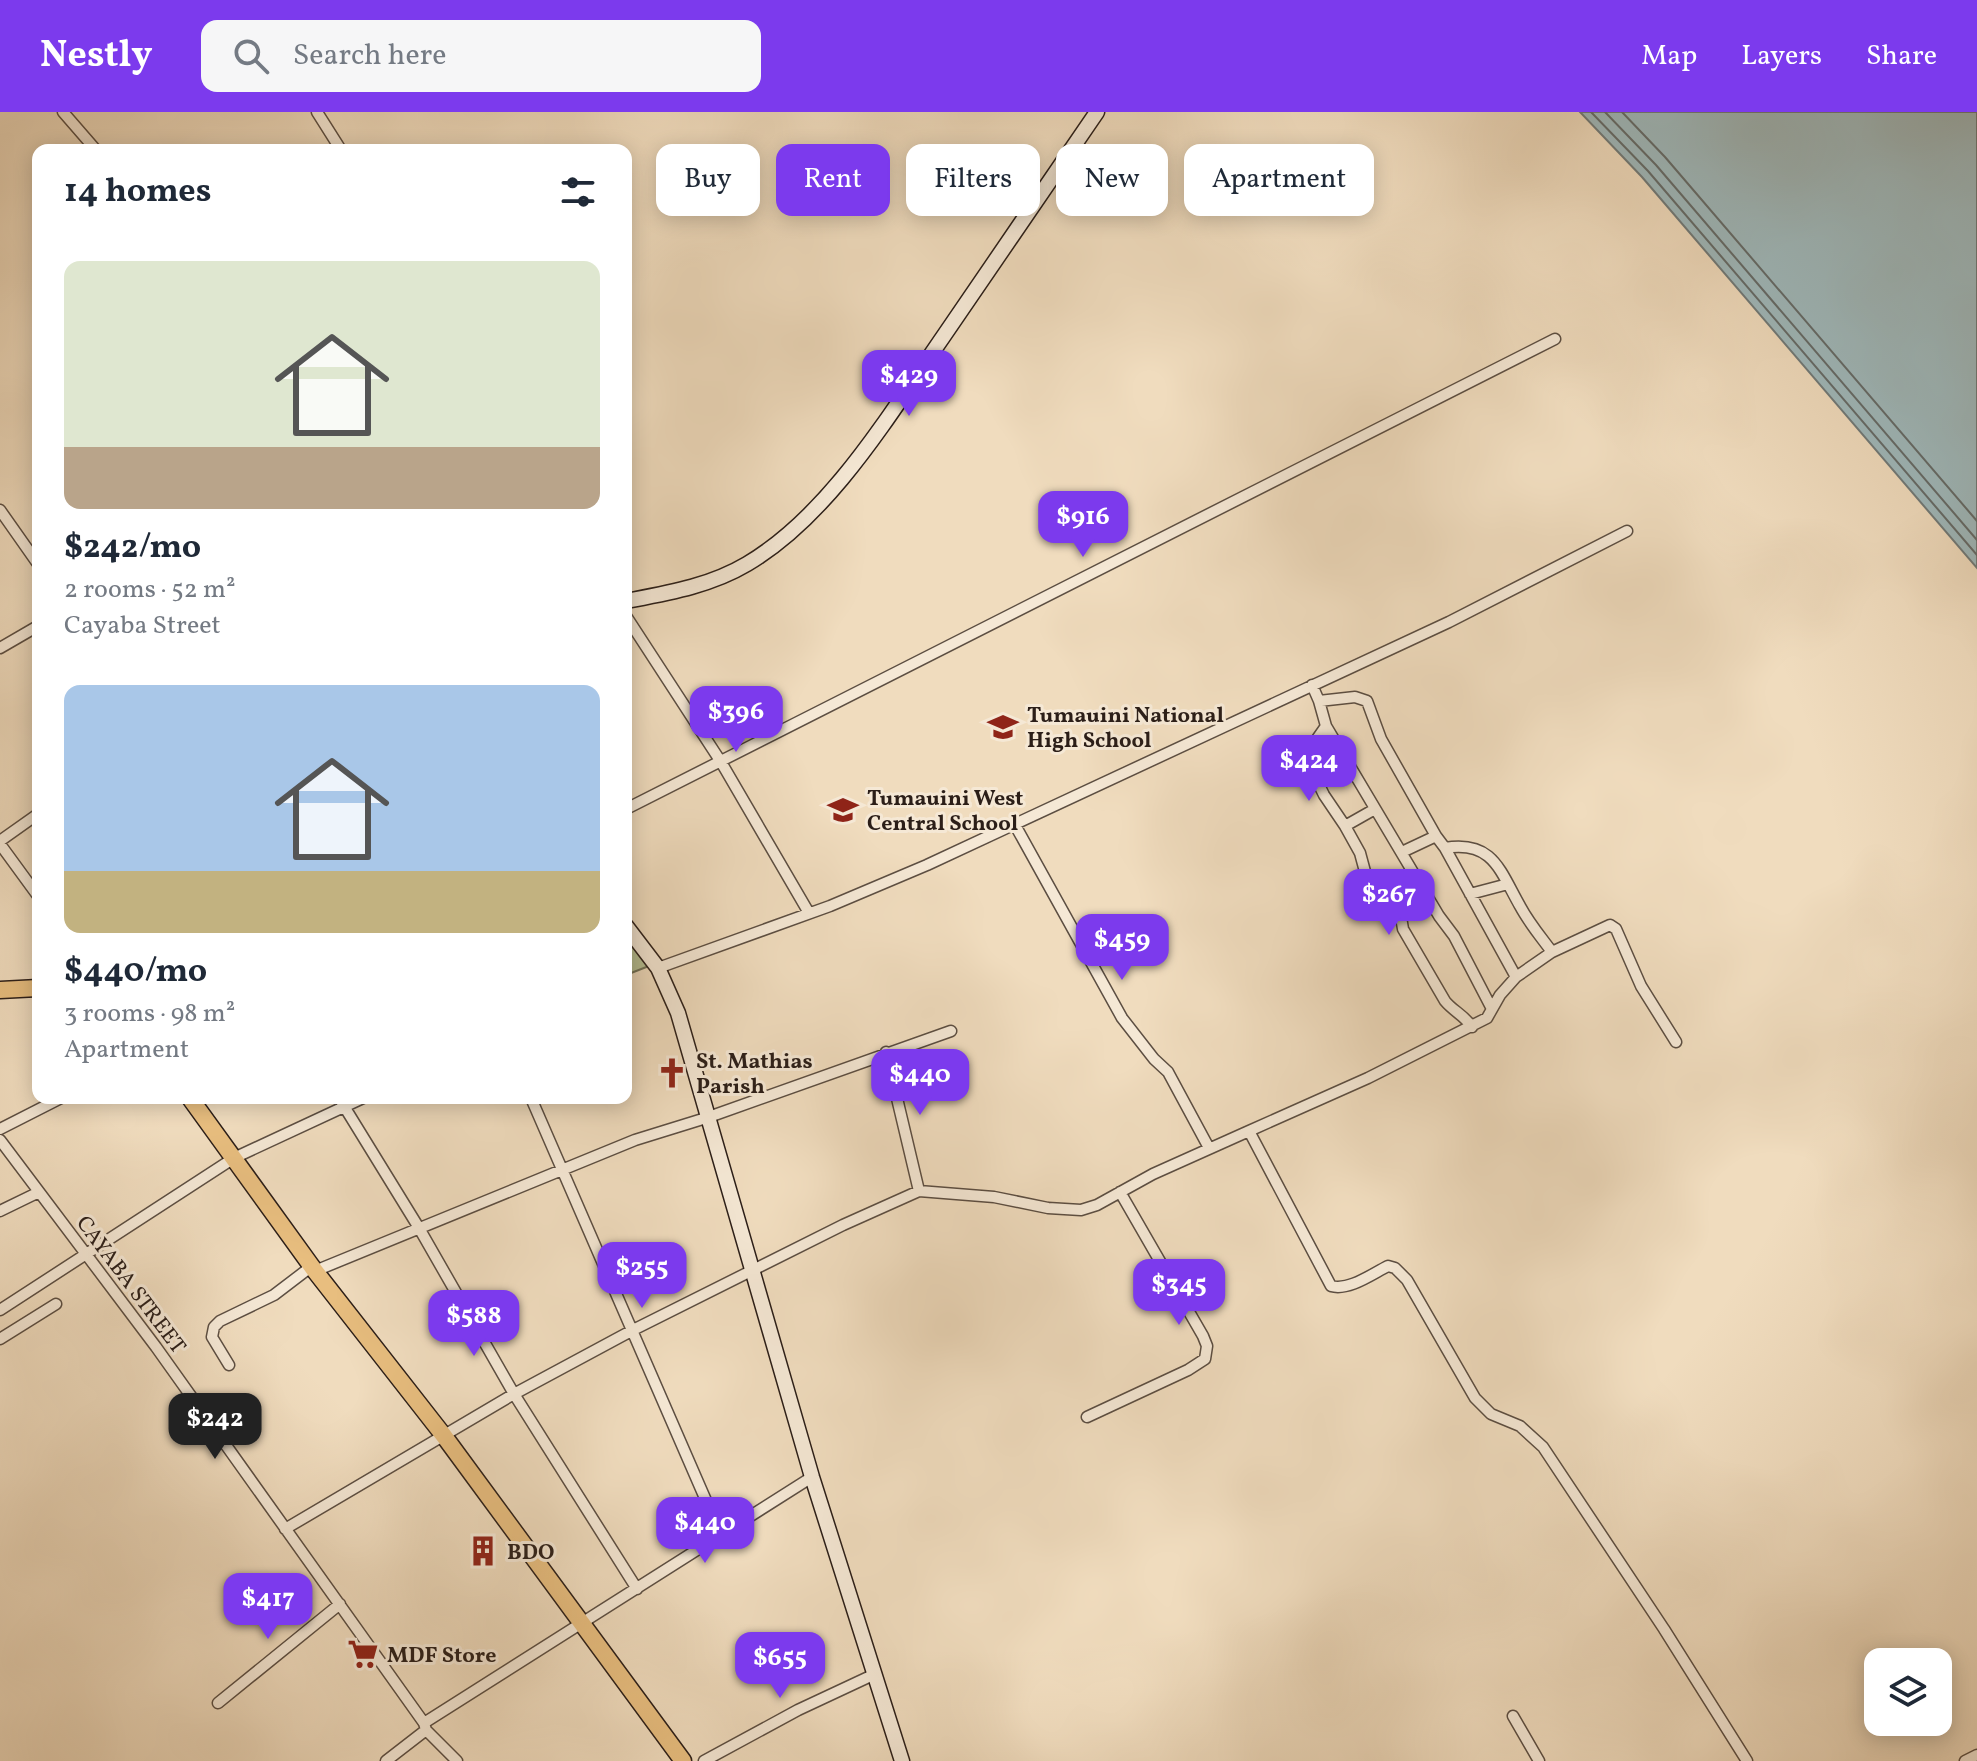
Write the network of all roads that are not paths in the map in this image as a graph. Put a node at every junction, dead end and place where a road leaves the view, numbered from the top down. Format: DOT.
graph roads {
  1 [pos="63,112"];
  2 [pos="317,112"];
  3 [pos="1097,112"];
  4 [pos="91,144"];
  5 [pos="337,144"];
  6 [pos="1555,339"];
  7 [pos="0,510"];
  8 [pos="1627,531"];
  9 [pos="32,555"];
  10 [pos="632,600"];
  11 [pos="632,625"];
  12 [pos="32,629"];
  13 [pos="0,648"];
  14 [pos="1312,685"];
  15 [pos="1319,701"];
  16 [pos="1326,726"];
  17 [pos="721,762"];
  18 [pos="632,806"];
  19 [pos="1375,809"];
  20 [pos="32,818"];
  21 [pos="1015,825"];
  22 [pos="1345,826"];
  23 [pos="1436,836"];
  24 [pos="0,842"];
  25 [pos="1445,848"];
  26 [pos="1402,852"];
  27 [pos="1508,884"];
  28 [pos="32,887"];
  29 [pos="1470,894"];
  30 [pos="809,913"];
  31 [pos="632,934"];
  32 [pos="1552,952"];
  33 [pos="658,968"];
  34 [pos="1516,977"];
  35 [pos="32,988"];
  36 [pos="0,990"];
  37 [pos="1492,1009"];
  38 [pos="1472,1027"];
  39 [pos="951,1031"];
  40 [pos="1676,1042"];
  41 [pos="886,1052"];
  42 [pos="49,1104"];
  43 [pos="194,1104"];
  44 [pos="338,1104"];
  45 [pos="343,1104"];
  46 [pos="534,1104"];
  47 [pos="706,1118"];
  48 [pos="0,1129"];
  49 [pos="1249,1131"];
  50 [pos="0,1140"];
  51 [pos="1209,1148"];
  52 [pos="234,1158"];
  53 [pos="562,1171"];
  54 [pos="919,1191"];
  55 [pos="1120,1192"];
  56 [pos="37,1193"];
  57 [pos="0,1211"];
  58 [pos="419,1228"];
  59 [pos="85,1255"];
  60 [pos="314,1268"];
  61 [pos="754,1269"];
  62 [pos="56,1304"];
  63 [pos="0,1310"];
  64 [pos="633,1330"];
  65 [pos="0,1339"];
  66 [pos="229,1365"];
  67 [pos="514,1394"];
  68 [pos="1087,1417"];
  69 [pos="444,1436"];
  70 [pos="812,1477"];
  71 [pos="285,1529"];
  72 [pos="721,1535"];
  73 [pos="637,1589"];
  74 [pos="340,1604"];
  75 [pos="580,1624"];
  76 [pos="875,1674"];
  77 [pos="218,1703"];
  78 [pos="1513,1716"];
  79 [pos="425,1726"];
  80 [pos="1977,1755"];
  81 [pos="386,1761"];
  82 [pos="457,1761"];
  83 [pos="683,1761"];
  84 [pos="704,1761"];
  85 [pos="902,1761"];
  86 [pos="1539,1761"];
  87 [pos="1747,1761"];
  88 [pos="1965,1761"];
  1 -- 4 [label="street"];
  2 -- 5 [label="street"];
  3 -- 10 [label="street"];
  6 -- 17 [label="street"];
  7 -- 9 [label="street"];
  8 -- 14 [label="street"];
  11 -- 17 [label="street"];
  12 -- 13 [label="street"];
  14 -- 15 [label="street"];
  14 -- 21 [label="street"];
  15 -- 16 [label="street"];
  15 -- 23 [label="street"];
  16 -- 19 [label="street"];
  16 -- 22 [label="street"];
  17 -- 18 [label="street"];
  17 -- 30 [label="street"];
  19 -- 22 [label="street"];
  19 -- 26 [label="street"];
  20 -- 24 [label="street"];
  21 -- 30 [label="street"];
  21 -- 51 [label="street"];
  22 -- 38 [label="street"];
  23 -- 25 [label="street"];
  23 -- 26 [label="street"];
  24 -- 28 [label="street"];
  25 -- 27 [label="street"];
  25 -- 29 [label="street"];
  26 -- 37 [label="street"];
  27 -- 29 [label="street"];
  27 -- 32 [label="street"];
  29 -- 34 [label="street"];
  30 -- 33 [label="street"];
  31 -- 33 [label="street"];
  32 -- 34 [label="street"];
  32 -- 40 [label="street"];
  33 -- 47 [label="street"];
  34 -- 37 [label="street"];
  35 -- 36 [label="main road"];
  37 -- 38 [label="street"];
  38 -- 49 [label="street"];
  39 -- 41 [label="street"];
  41 -- 47 [label="street"];
  41 -- 54 [label="street"];
  42 -- 48 [label="street"];
  43 -- 52 [label="main road"];
  44 -- 52 [label="street"];
  45 -- 58 [label="street"];
  46 -- 53 [label="street"];
  47 -- 53 [label="street"];
  47 -- 61 [label="street"];
  49 -- 51 [label="street"];
  49 -- 87 [label="street"];
  50 -- 56 [label="street, CAYABA STREET"];
  51 -- 55 [label="street"];
  52 -- 59 [label="street"];
  52 -- 60 [label="main road"];
  53 -- 58 [label="street"];
  53 -- 64 [label="street"];
  54 -- 55 [label="street"];
  54 -- 61 [label="street"];
  55 -- 68 [label="street"];
  56 -- 57 [label="street"];
  56 -- 59 [label="street, CAYABA STREET"];
  58 -- 60 [label="street"];
  58 -- 67 [label="street"];
  59 -- 63 [label="street"];
  59 -- 71 [label="street, CAYABA STREET"];
  60 -- 66 [label="street"];
  60 -- 69 [label="main road"];
  61 -- 64 [label="street"];
  61 -- 70 [label="street"];
  62 -- 65 [label="street"];
  64 -- 67 [label="street"];
  64 -- 72 [label="street"];
  67 -- 69 [label="street"];
  67 -- 73 [label="street"];
  69 -- 71 [label="street"];
  69 -- 75 [label="main road"];
  70 -- 72 [label="street"];
  70 -- 76 [label="street"];
  71 -- 74 [label="street, CAYABA STREET"];
  72 -- 73 [label="street"];
  73 -- 75 [label="street"];
  74 -- 77 [label="street"];
  74 -- 79 [label="street, CAYABA STREET"];
  75 -- 79 [label="street"];
  75 -- 83 [label="main road"];
  76 -- 84 [label="street"];
  76 -- 85 [label="street"];
  78 -- 86 [label="street"];
  79 -- 81 [label="street"];
  79 -- 82 [label="street, CAYABA STREET"];
  80 -- 88 [label="street"];
}
